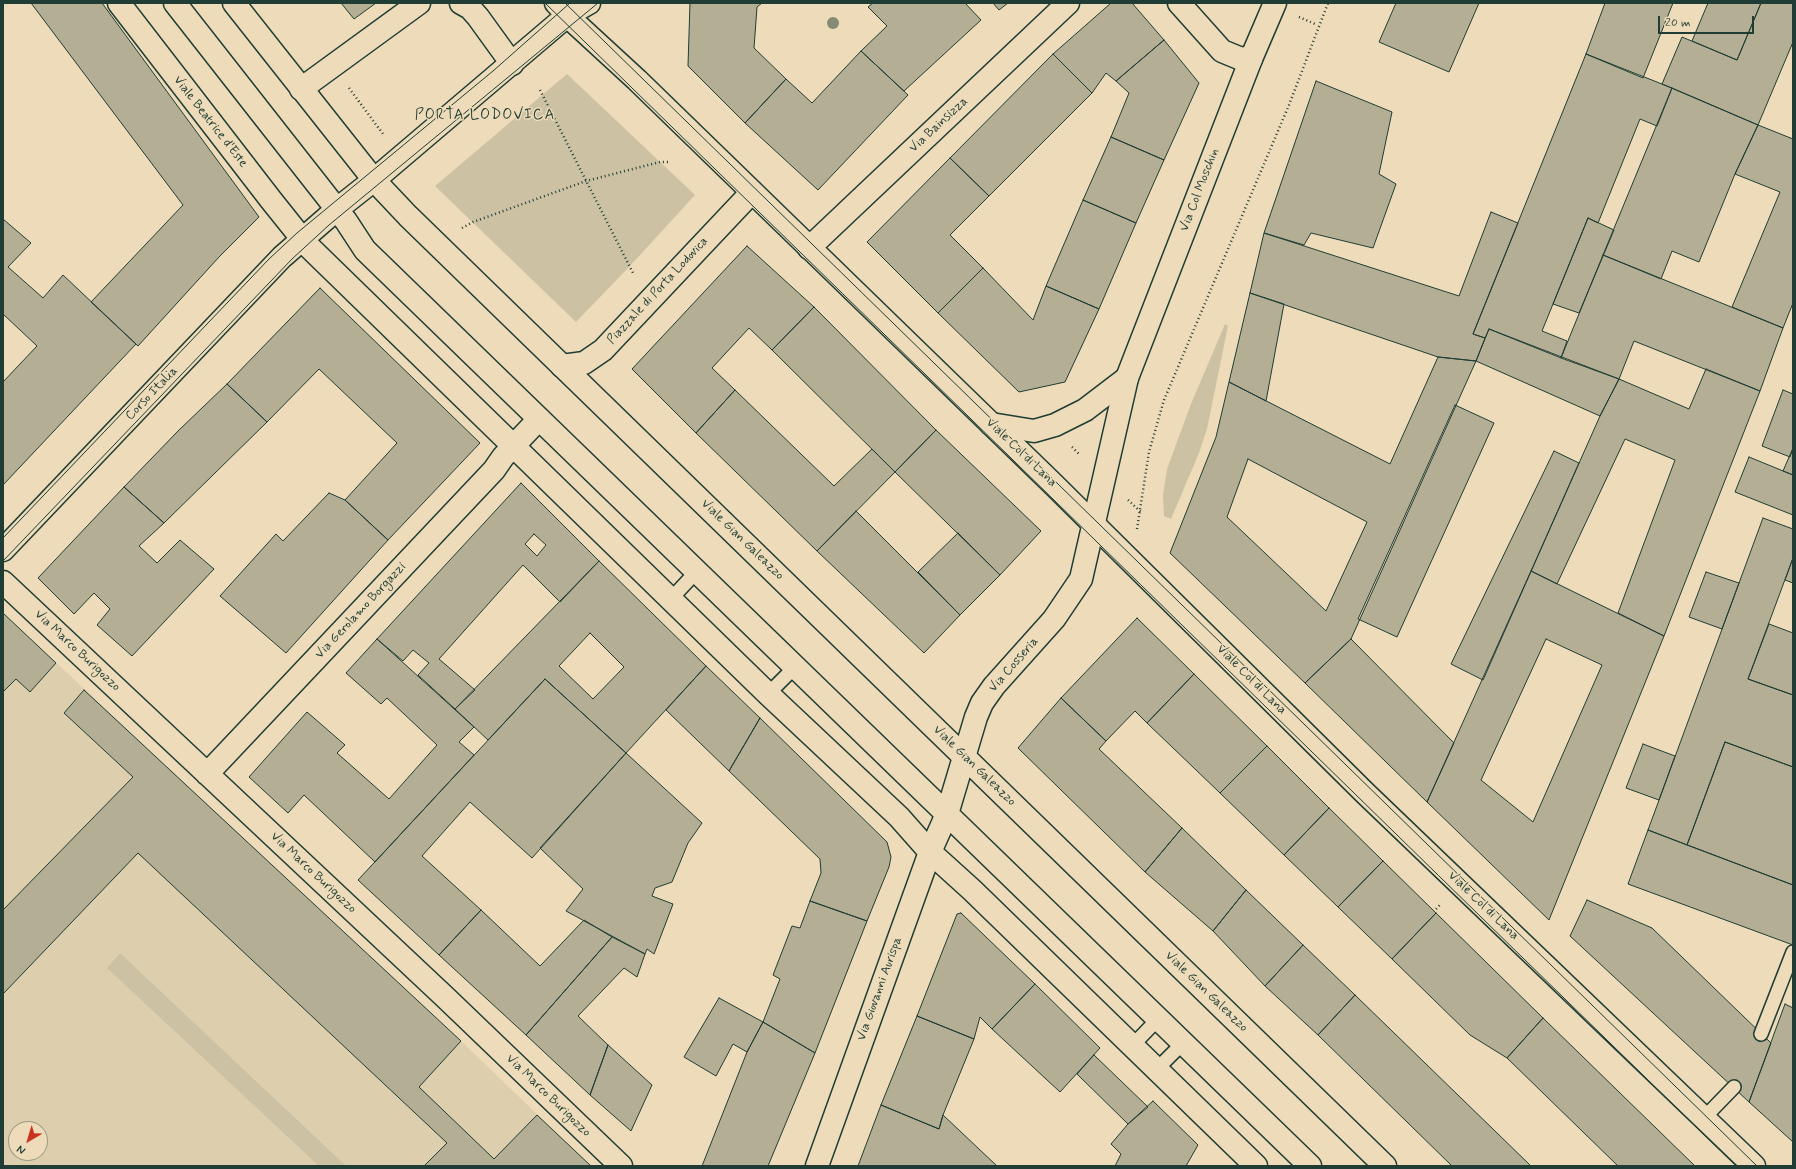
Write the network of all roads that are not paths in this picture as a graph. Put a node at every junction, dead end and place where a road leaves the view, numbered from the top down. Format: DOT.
graph roads {
  1 [pos="119,3"];
  2 [pos="175,3"];
  3 [pos="234,3"];
  4 [pos="419,3"];
  5 [pos="462,3"];
  6 [pos="590,3"];
  7 [pos="1068,3"];
  8 [pos="1179,3"];
  9 [pos="1274,3"];
  10 [pos="568,7"];
  11 [pos="1251,58"];
  12 [pos="512,64"];
  13 [pos="301,89"];
  14 [pos="374,180"];
  15 [pos="752,192"];
  16 [pos="336,210"];
  17 [pos="302,239"];
  18 [pos="810,248"];
  19 [pos="562,366"];
  20 [pos="1127,378"];
  21 [pos="539,419"];
  22 [pos="991,424"];
  23 [pos="513,446"];
  24 [pos="1094,524"];
  25 [pos="3,550"];
  26 [pos="697,571"];
  27 [pos="3,582"];
  28 [pos="670,600"];
  29 [pos="795,667"];
  30 [pos="768,694"];
  31 [pos="964,757"];
  32 [pos="207,774"];
  33 [pos="947,814"];
  34 [pos="930,852"];
  35 [pos="1793,952"];
  36 [pos="1158,1019"];
  37 [pos="1761,1034"];
  38 [pos="1182,1043"];
  39 [pos="1133,1045"];
  40 [pos="1157,1069"];
  41 [pos="1734,1087"];
  42 [pos="1704,1118"];
  43 [pos="621,1166"];
  44 [pos="816,1166"];
  45 [pos="1256,1166"];
  46 [pos="1310,1166"];
  47 [pos="1385,1166"];
  48 [pos="1754,1166"];
  1 -- 17 [label="street, Viale Beatrice d'Este"];
  2 -- 16 [label="street"];
  3 -- 13 [label="street"];
  4 -- 13 [label="street"];
  5 -- 12 [label="street"];
  6 -- 10 [label="street"];
  7 -- 18 [label="street, Via Bainsizza"];
  8 -- 11 [label="street"];
  9 -- 11 [label="street, Via Col Moschin"];
  10 -- 12 [label="street"];
  10 -- 15 [label="street"];
  11 -- 20 [label="street, Via Col Moschin"];
  12 -- 14 [label="street"];
  13 -- 14 [label="street"];
  14 -- 16 [label="street"];
  14 -- 19 [label="street"];
  15 -- 18 [label="street, Viale Col di Lana"];
  15 -- 19 [label="street, Piazzale di Porta Lodovica"];
  16 -- 17 [label="street"];
  16 -- 21 [label="street"];
  17 -- 23 [label="street"];
  17 -- 25 [label="street, Corso Italia"];
  18 -- 22 [label="street, Viale Col di Lana"];
  19 -- 31 [label="street, Viale Gian Galeazzo"];
  20 -- 22 [label="street"];
  20 -- 24 [label="street, Via Col Moschin"];
  21 -- 23 [label="street"];
  21 -- 26 [label="street"];
  22 -- 24 [label="street, Viale Col di Lana"];
  23 -- 28 [label="street"];
  23 -- 32 [label="street, Via Gerolamo Borgazzi"];
  24 -- 31 [label="street, Via Cosseria"];
  24 -- 42 [label="street, Viale Col di Lana"];
  26 -- 28 [label="lane"];
  26 -- 29 [label="street"];
  27 -- 32 [label="street, Via Marco Burigozzo"];
  28 -- 30 [label="street"];
  29 -- 30 [label="lane"];
  29 -- 33 [label="street"];
  30 -- 34 [label="street"];
  31 -- 33 [label="street, Via Cosseria"];
  31 -- 47 [label="street, Viale Gian Galeazzo"];
  32 -- 43 [label="street, Via Marco Burigozzo"];
  33 -- 34 [label="street, Via Giovanni Aurispa"];
  33 -- 36 [label="street"];
  34 -- 39 [label="street"];
  34 -- 44 [label="street, Via Giovanni Aurispa"];
  35 -- 37 [label="lane"];
  36 -- 38 [label="street"];
  36 -- 39 [label="lane"];
  38 -- 40 [label="lane"];
  38 -- 46 [label="street"];
  39 -- 40 [label="street"];
  40 -- 45 [label="street"];
  41 -- 42 [label="lane"];
  42 -- 48 [label="street, Viale Col di Lana"];
}
